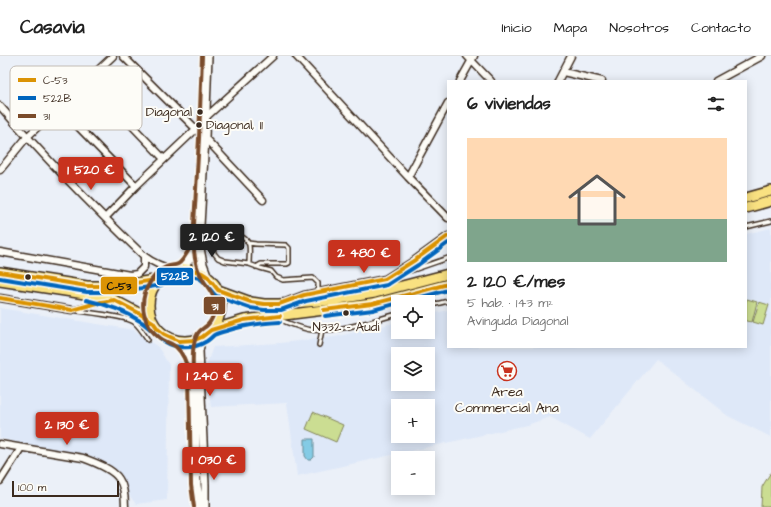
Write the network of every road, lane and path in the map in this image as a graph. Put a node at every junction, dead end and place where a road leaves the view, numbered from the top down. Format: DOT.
graph roads {
  1 [pos="113,56"];
  2 [pos="123,56"];
  3 [pos="208,56"];
  4 [pos="273,56"];
  5 [pos="296,56"];
  6 [pos="571,56"];
  7 [pos="760,56"];
  8 [pos="471,58"];
  9 [pos="103,66"];
  10 [pos="133,66"];
  11 [pos="563,72"];
  12 [pos="142,75"];
  13 [pos="460,80"];
  14 [pos="490,80"];
  15 [pos="559,80"];
  16 [pos="598,80"];
  17 [pos="718,80"];
  18 [pos="447,105"];
  19 [pos="0,106"];
  20 [pos="10,117"];
  21 [pos="205,120"];
  22 [pos="196,129"];
  23 [pos="21,130"];
  24 [pos="34,130"];
  25 [pos="81,130"];
  26 [pos="136,130"];
  27 [pos="27,137"];
  28 [pos="205,138"];
  29 [pos="164,160"];
  30 [pos="0,170"];
  31 [pos="408,177"];
  32 [pos="136,186"];
  33 [pos="771,191"];
  34 [pos="747,198"];
  35 [pos="263,200"];
  36 [pos="771,201"];
  37 [pos="747,208"];
  38 [pos="447,217"];
  39 [pos="105,218"];
  40 [pos="771,220"];
  41 [pos="747,227"];
  42 [pos="200,234"];
  43 [pos="210,234"];
  44 [pos="447,237"];
  45 [pos="199,243"];
  46 [pos="248,243"];
  47 [pos="0,252"];
  48 [pos="144,256"];
  49 [pos="447,258"];
  50 [pos="249,264"];
  51 [pos="256,267"];
  52 [pos="178,270"];
  53 [pos="0,272"];
  54 [pos="447,274"];
  55 [pos="208,277"];
  56 [pos="160,279"];
  57 [pos="385,279"];
  58 [pos="0,281"];
  59 [pos="447,284"];
  60 [pos="218,290"];
  61 [pos="318,292"];
  62 [pos="0,298"];
  63 [pos="114,300"];
  64 [pos="447,301"];
  65 [pos="279,304"];
  66 [pos="435,304"];
  67 [pos="72,310"];
  68 [pos="391,316"];
  69 [pos="271,317"];
  70 [pos="153,322"];
  71 [pos="211,330"];
  72 [pos="322,330"];
  73 [pos="202,337"];
  74 [pos="148,340"];
  75 [pos="179,340"];
  76 [pos="319,345"];
  77 [pos="0,444"];
  78 [pos="21,448"];
  79 [pos="0,481"];
  80 [pos="125,507"];
  81 [pos="200,507"];
  82 [pos="204,507"];
  1 -- 9 [label="street"];
  2 -- 10 [label="street"];
  3 -- 21 [label="street"];
  4 -- 21 [label="street"];
  5 -- 31 [label="street"];
  6 -- 11 [label="street"];
  7 -- 17 [label="street"];
  8 -- 13 [label="street"];
  8 -- 14 [label="street"];
  11 -- 15 [label="street"];
  11 -- 16 [label="street"];
  12 -- 22 [label="street"];
  18 -- 31 [label="street"];
  19 -- 20 [label="street"];
  21 -- 22 [label="street"];
  21 -- 28 [label="street"];
  22 -- 28 [label="street"];
  22 -- 29 [label="street"];
  23 -- 27 [label="street"];
  24 -- 27 [label="street"];
  25 -- 32 [label="street"];
  26 -- 29 [label="street"];
  27 -- 30 [label="street"];
  27 -- 39 [label="street"];
  28 -- 35 [label="street"];
  28 -- 42 [label="street"];
  29 -- 32 [label="street"];
  31 -- 38 [label="street"];
  32 -- 39 [label="street"];
  33 -- 34 [label="main road"];
  36 -- 37 [label="main road"];
  39 -- 48 [label="street"];
  40 -- 41 [label="lane"];
  42 -- 43 [label="lane"];
  42 -- 45 [label="street"];
  43 -- 46 [label="lane"];
  43 -- 50 [label="lane"];
  44 -- 57 [label="street"];
  45 -- 52 [label="street"];
  45 -- 55 [label="street"];
  46 -- 50 [label="lane"];
  46 -- 51 [label="lane"];
  47 -- 48 [label="street"];
  48 -- 52 [label="street"];
  49 -- 57 [label="lane"];
  50 -- 51 [label="lane"];
  51 -- 61 [label="lane"];
  52 -- 55 [label="main road"];
  52 -- 56 [label="main road"];
  53 -- 56 [label="main road"];
  54 -- 65 [label="main road"];
  55 -- 60 [label="main road"];
  56 -- 70 [label="main road"];
  57 -- 61 [label="street"];
  58 -- 63 [label="main road"];
  59 -- 69 [label="main road"];
  60 -- 65 [label="main road"];
  60 -- 71 [label="main road"];
  61 -- 65 [label="street"];
  62 -- 67 [label="street"];
  63 -- 67 [label="lane"];
  63 -- 70 [label="main road"];
  64 -- 66 [label="lane"];
  67 -- 74 [label="lane"];
  68 -- 72 [label="lane"];
  69 -- 71 [label="main road"];
  69 -- 72 [label="lane"];
  70 -- 75 [label="main road"];
  71 -- 73 [label="main road"];
  72 -- 76 [label="lane"];
  73 -- 75 [label="main road"];
  73 -- 82 [label="street"];
  75 -- 81 [label="street"];
  77 -- 78 [label="street"];
  78 -- 79 [label="street"];
  78 -- 80 [label="street"];
}
